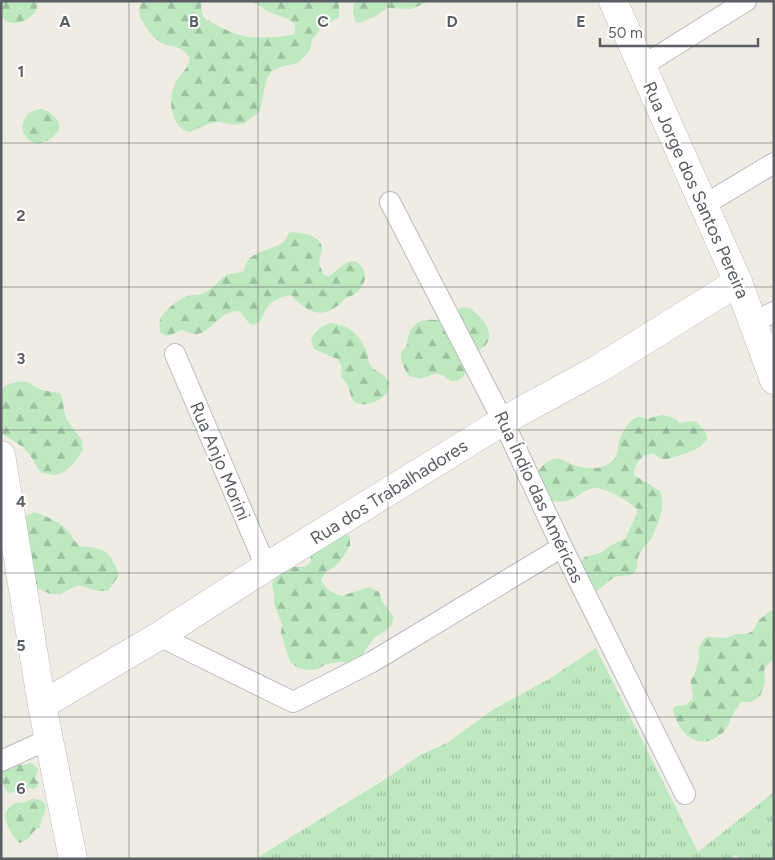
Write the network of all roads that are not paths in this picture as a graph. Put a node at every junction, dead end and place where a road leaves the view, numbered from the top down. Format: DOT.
graph roads {
  1 [pos="613,1"];
  2 [pos="746,1"];
  3 [pos="642,66"];
  4 [pos="774,163"];
  5 [pos="390,202"];
  6 [pos="704,204"];
  7 [pos="738,282"];
  8 [pos="763,317"];
  9 [pos="175,354"];
  10 [pos="774,380"];
  11 [pos="503,422"];
  12 [pos="1,456"];
  13 [pos="562,547"];
  14 [pos="266,567"];
  15 [pos="159,636"];
  16 [pos="42,705"];
  17 [pos="49,739"];
  18 [pos="1,761"];
  19 [pos="685,794"];
  20 [pos="73,859"];
  1 -- 3 [label="street, Rua Jorge dos Santos Pereira"];
  2 -- 3 [label="street"];
  3 -- 6 [label="street, Rua Jorge dos Santos Pereira"];
  4 -- 6 [label="street"];
  5 -- 11 [label="street, Rua Índio das Américas"];
  6 -- 7 [label="street, Rua Jorge dos Santos Pereira"];
  7 -- 8 [label="street, Rua Jorge dos Santos Pereira"];
  7 -- 11 [label="street, Rua dos Trabalhadores"];
  8 -- 10 [label="street, Rua Jorge dos Santos Pereira"];
  9 -- 14 [label="street, Rua Anjo Morini"];
  11 -- 13 [label="street, Rua Índio das Américas"];
  11 -- 14 [label="street, Rua dos Trabalhadores"];
  12 -- 16 [label="street"];
  13 -- 15 [label="street"];
  13 -- 19 [label="street, Rua Índio das Américas"];
  14 -- 15 [label="street, Rua dos Trabalhadores"];
  15 -- 16 [label="street, Rua dos Trabalhadores"];
  16 -- 17 [label="street"];
  17 -- 18 [label="street"];
  17 -- 20 [label="street"];
}
